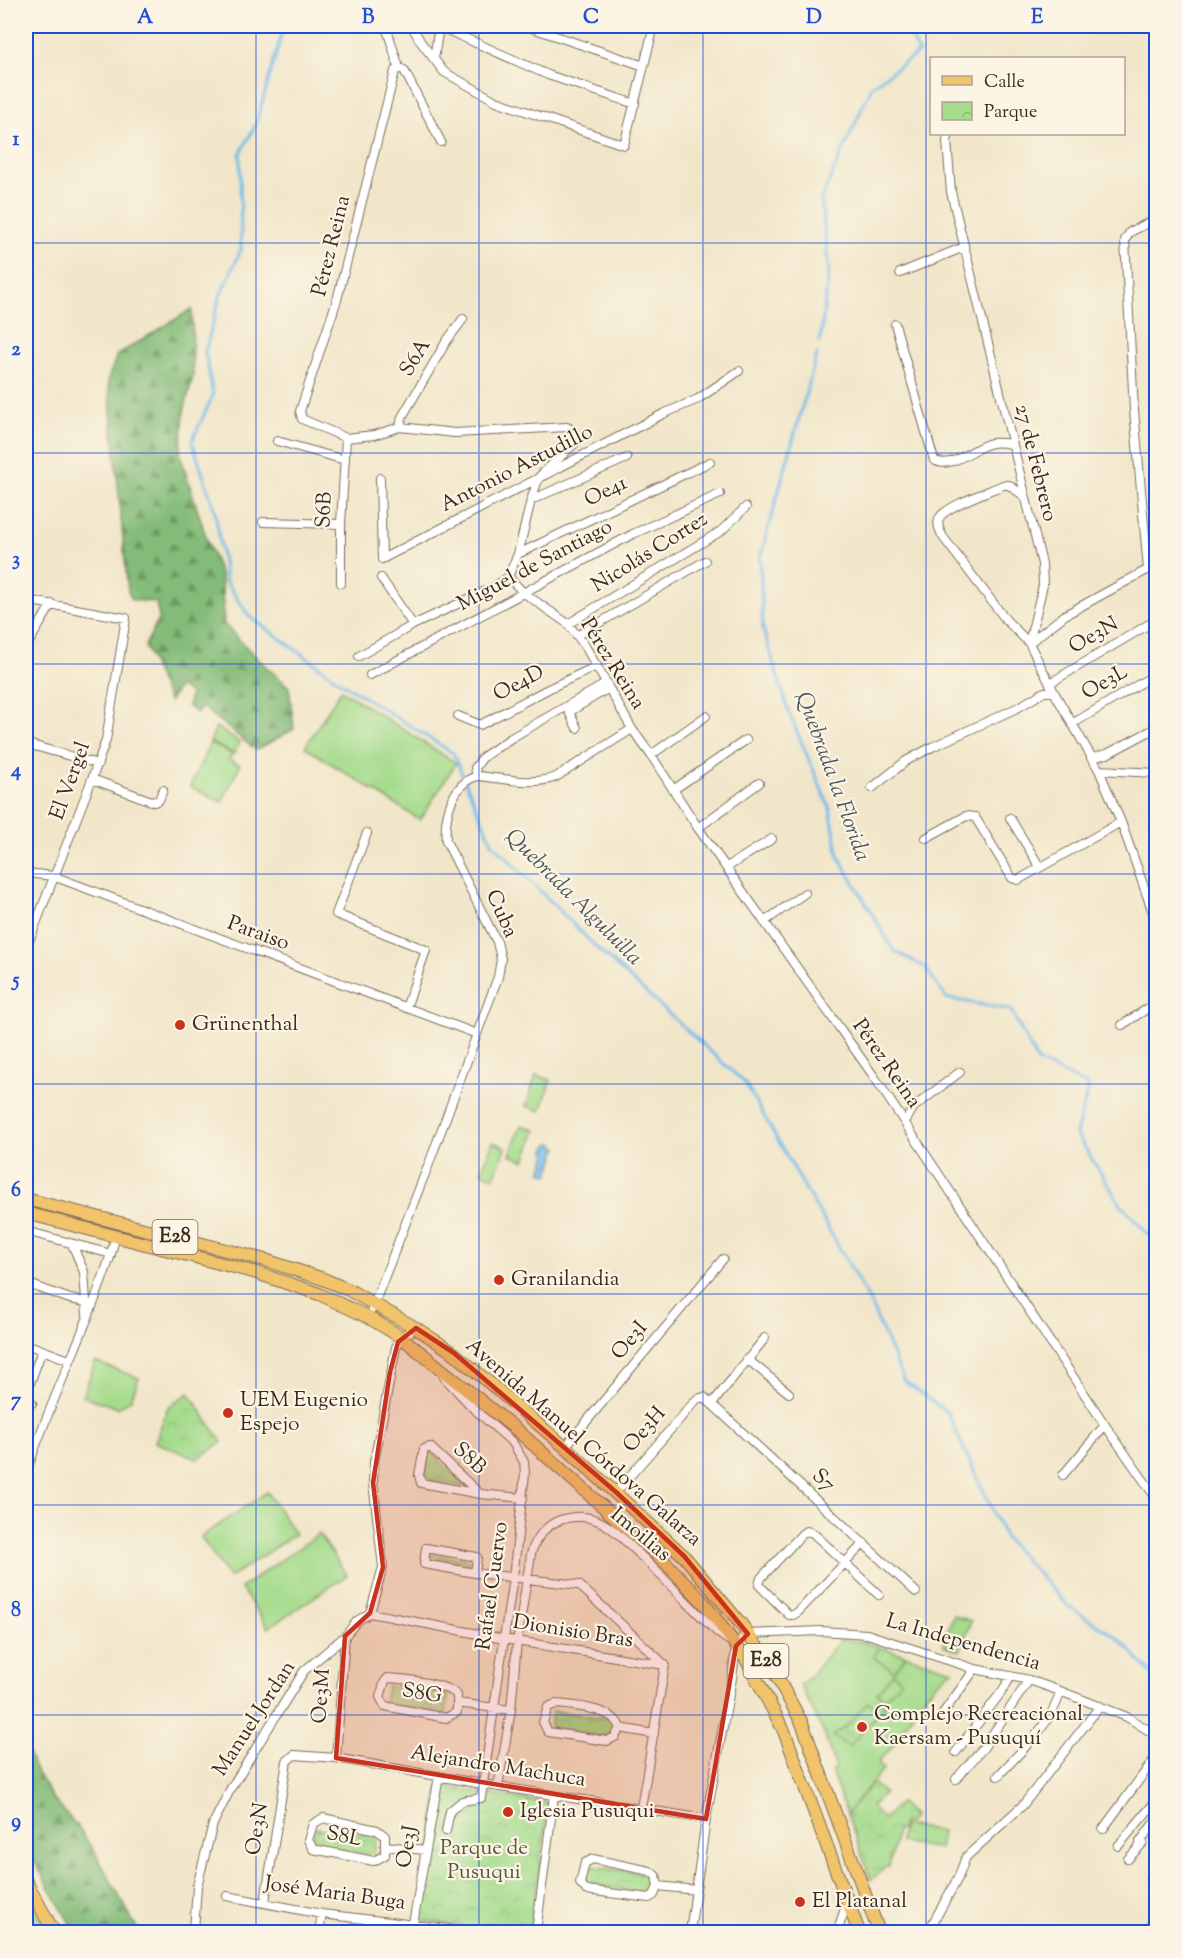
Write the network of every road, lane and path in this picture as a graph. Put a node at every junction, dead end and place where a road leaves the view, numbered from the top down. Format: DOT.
graph roads {
  1 [pos="386,26"];
  2 [pos="412,26"];
  3 [pos="439,26"];
  4 [pos="526,26"];
  5 [pos="654,26"];
  6 [pos="434,58"];
  7 [pos="644,66"];
  8 [pos="399,68"];
  9 [pos="635,104"];
  10 [pos="949,135"];
  11 [pos="441,142"];
  12 [pos="1156,219"];
  13 [pos="964,247"];
  14 [pos="900,273"];
  15 [pos="463,318"];
  16 [pos="895,324"];
  17 [pos="739,371"];
  18 [pos="400,427"];
  19 [pos="346,438"];
  20 [pos="277,441"];
  21 [pos="1011,444"];
  22 [pos="627,458"];
  23 [pos="345,460"];
  24 [pos="710,462"];
  25 [pos="539,477"];
  26 [pos="380,478"];
  27 [pos="720,494"];
  28 [pos="1024,496"];
  29 [pos="531,500"];
  30 [pos="746,507"];
  31 [pos="263,522"];
  32 [pos="341,524"];
  33 [pos="518,554"];
  34 [pos="705,561"];
  35 [pos="1152,568"];
  36 [pos="381,578"];
  37 [pos="508,578"];
  38 [pos="341,583"];
  39 [pos="524,593"];
  40 [pos="26,600"];
  41 [pos="52,604"];
  42 [pos="1156,620"];
  43 [pos="568,624"];
  44 [pos="413,625"];
  45 [pos="577,636"];
  46 [pos="1029,643"];
  47 [pos="26,647"];
  48 [pos="359,656"];
  49 [pos="597,666"];
  50 [pos="1156,674"];
  51 [pos="370,675"];
  52 [pos="1050,683"];
  53 [pos="608,685"];
  54 [pos="1054,692"];
  55 [pos="458,716"];
  56 [pos="706,716"];
  57 [pos="1072,724"];
  58 [pos="577,728"];
  59 [pos="1156,728"];
  60 [pos="632,729"];
  61 [pos="746,740"];
  62 [pos="26,747"];
  63 [pos="651,755"];
  64 [pos="1091,758"];
  65 [pos="98,764"];
  66 [pos="1099,770"];
  67 [pos="1156,773"];
  68 [pos="477,776"];
  69 [pos="92,779"];
  70 [pos="759,783"];
  71 [pos="872,788"];
  72 [pos="163,790"];
  73 [pos="673,790"];
  74 [pos="1010,819"];
  75 [pos="1121,822"];
  76 [pos="698,828"];
  77 [pos="367,833"];
  78 [pos="926,838"];
  79 [pos="771,839"];
  80 [pos="727,867"];
  81 [pos="1040,867"];
  82 [pos="26,873"];
  83 [pos="53,876"];
  84 [pos="805,893"];
  85 [pos="1156,921"];
  86 [pos="764,922"];
  87 [pos="26,949"];
  88 [pos="1156,1003"];
  89 [pos="406,1008"];
  90 [pos="1122,1025"];
  91 [pos="477,1034"];
  92 [pos="960,1072"];
  93 [pos="905,1122"];
  94 [pos="26,1199"];
  95 [pos="26,1213"];
  96 [pos="26,1231"];
  97 [pos="116,1235"];
  98 [pos="72,1244"];
  99 [pos="111,1254"];
  100 [pos="723,1259"];
  101 [pos="26,1283"];
  102 [pos="86,1302"];
  103 [pos="375,1304"];
  104 [pos="87,1316"];
  105 [pos="368,1317"];
  106 [pos="416,1328"];
  107 [pos="401,1337"];
  108 [pos="765,1338"];
  109 [pos="26,1344"];
  110 [pos="42,1350"];
  111 [pos="747,1359"];
  112 [pos="69,1360"];
  113 [pos="431,1360"];
  114 [pos="789,1393"];
  115 [pos="26,1394"];
  116 [pos="704,1397"];
  117 [pos="712,1404"];
  118 [pos="1106,1425"];
  119 [pos="565,1447"];
  120 [pos="28,1457"];
  121 [pos="26,1473"];
  122 [pos="1063,1475"];
  123 [pos="616,1492"];
  124 [pos="480,1494"];
  125 [pos="523,1498"];
  126 [pos="1156,1498"];
  127 [pos="864,1543"];
  128 [pos="845,1563"];
  129 [pos="475,1573"];
  130 [pos="513,1577"];
  131 [pos="528,1580"];
  132 [pos="1156,1588"];
  133 [pos="916,1592"];
  134 [pos="879,1596"];
  135 [pos="1156,1596"];
  136 [pos="370,1613"];
  137 [pos="748,1634"];
  138 [pos="345,1636"];
  139 [pos="504,1640"];
  140 [pos="517,1642"];
  141 [pos="736,1646"];
  142 [pos="665,1665"];
  143 [pos="975,1669"];
  144 [pos="1011,1677"];
  145 [pos="1029,1680"];
  146 [pos="1060,1691"];
  147 [pos="457,1703"];
  148 [pos="1100,1706"];
  149 [pos="495,1708"];
  150 [pos="511,1710"];
  151 [pos="943,1713"];
  152 [pos="620,1728"];
  153 [pos="654,1734"];
  154 [pos="1156,1735"];
  155 [pos="956,1752"];
  156 [pos="1156,1757"];
  157 [pos="336,1758"];
  158 [pos="287,1761"];
  159 [pos="439,1776"];
  160 [pos="998,1776"];
  161 [pos="956,1779"];
  162 [pos="482,1784"];
  163 [pos="498,1787"];
  164 [pos="554,1795"];
  165 [pos="1156,1801"];
  166 [pos="641,1808"];
  167 [pos="706,1819"];
  168 [pos="1156,1820"];
  169 [pos="1103,1829"];
  170 [pos="447,1830"];
  171 [pos="385,1846"];
  172 [pos="1118,1846"];
  173 [pos="425,1850"];
  174 [pos="1128,1859"];
  175 [pos="1156,1872"];
  176 [pos="26,1881"];
  177 [pos="1153,1882"];
  178 [pos="658,1886"];
  179 [pos="696,1890"];
  180 [pos="227,1896"];
  181 [pos="265,1902"];
  182 [pos="847,1903"];
  183 [pos="322,1914"];
  184 [pos="413,1924"];
  185 [pos="26,1925"];
  186 [pos="30,1932"];
  187 [pos="54,1932"];
  188 [pos="195,1932"];
  189 [pos="320,1932"];
  190 [pos="473,1932"];
  191 [pos="536,1932"];
  192 [pos="690,1932"];
  193 [pos="837,1932"];
  194 [pos="859,1932"];
  195 [pos="879,1932"];
  196 [pos="924,1932"];
  1 -- 8 [label="street"];
  2 -- 6 [label="street"];
  3 -- 6 [label="street"];
  3 -- 9 [label="street"];
  4 -- 7 [label="street"];
  5 -- 7 [label="street"];
  6 -- 9 [label="street"];
  7 -- 9 [label="street"];
  8 -- 11 [label="street"];
  8 -- 19 [label="street, Pérez Reina"];
  10 -- 13 [label="street, 27 de Febrero"];
  12 -- 35 [label="street"];
  13 -- 14 [label="street"];
  13 -- 21 [label="street, 27 de Febrero"];
  15 -- 18 [label="street, S6A"];
  16 -- 21 [label="street"];
  17 -- 25 [label="street, Antonio Astudillo"];
  18 -- 19 [label="street"];
  18 -- 25 [label="street"];
  19 -- 23 [label="street, S6B"];
  20 -- 23 [label="street"];
  21 -- 28 [label="street, 27 de Febrero"];
  22 -- 29 [label="street"];
  23 -- 32 [label="street, S6B"];
  24 -- 33 [label="street, Oe41"];
  25 -- 26 [label="street, Antonio Astudillo"];
  25 -- 29 [label="street"];
  27 -- 39 [label="street, Miguel de Santiago"];
  28 -- 46 [label="street, 27 de Febrero"];
  28 -- 46 [label="street"];
  29 -- 33 [label="street"];
  30 -- 43 [label="street, Nicolás Cortez"];
  31 -- 32 [label="street"];
  32 -- 38 [label="street, S6B"];
  33 -- 37 [label="street"];
  34 -- 45 [label="street"];
  35 -- 46 [label="street"];
  36 -- 44 [label="street"];
  37 -- 39 [label="street, Pérez Reina"];
  37 -- 44 [label="street"];
  39 -- 43 [label="street, Pérez Reina"];
  39 -- 51 [label="street, Miguel de Santiago"];
  40 -- 41 [label="street"];
  41 -- 47 [label="street"];
  41 -- 65 [label="street, El Vergel"];
  42 -- 52 [label="street, Oe3N"];
  43 -- 45 [label="street, Pérez Reina"];
  44 -- 48 [label="street"];
  45 -- 49 [label="street, Pérez Reina"];
  46 -- 52 [label="street"];
  49 -- 53 [label="street, Pérez Reina"];
  49 -- 55 [label="street, Oe4D"];
  50 -- 57 [label="street, Oe3L"];
  52 -- 54 [label="street"];
  53 -- 58 [label="street"];
  53 -- 60 [label="street, Pérez Reina"];
  53 -- 68 [label="street, Cuba"];
  54 -- 57 [label="street"];
  54 -- 71 [label="street"];
  56 -- 63 [label="street"];
  57 -- 64 [label="street"];
  59 -- 64 [label="street"];
  60 -- 63 [label="street, Pérez Reina"];
  60 -- 68 [label="street"];
  61 -- 73 [label="street"];
  62 -- 65 [label="street"];
  63 -- 73 [label="street, Pérez Reina"];
  64 -- 66 [label="street"];
  65 -- 69 [label="street, El Vergel"];
  66 -- 67 [label="street"];
  66 -- 75 [label="street"];
  68 -- 91 [label="street, Cuba"];
  69 -- 72 [label="street"];
  69 -- 83 [label="street, El Vergel"];
  70 -- 76 [label="street"];
  73 -- 76 [label="street, Pérez Reina"];
  74 -- 81 [label="street"];
  75 -- 81 [label="street"];
  75 -- 85 [label="street"];
  76 -- 80 [label="street, Pérez Reina"];
  77 -- 89 [label="street"];
  78 -- 81 [label="street"];
  79 -- 80 [label="street"];
  80 -- 86 [label="street, Pérez Reina"];
  82 -- 83 [label="street, Paraiso"];
  83 -- 87 [label="street, El Vergel"];
  83 -- 89 [label="street, Paraiso"];
  84 -- 86 [label="street"];
  86 -- 93 [label="street, Pérez Reina"];
  88 -- 90 [label="street"];
  89 -- 91 [label="street, Paraiso"];
  91 -- 103 [label="street, Cuba"];
  92 -- 93 [label="street"];
  93 -- 118 [label="street, Pérez Reina"];
  94 -- 103 [label="main road, Avenida Manuel Córdova Galarza / E28"];
  95 -- 97 [label="main road, Avenida Manuel Córdova Galarza / E28"];
  96 -- 98 [label="street"];
  97 -- 99 [label="street"];
  97 -- 105 [label="main road, Avenida Manuel Córdova Galarza / E28"];
  98 -- 99 [label="street"];
  98 -- 102 [label="street"];
  99 -- 104 [label="street"];
  100 -- 119 [label="street, Oe3I"];
  101 -- 102 [label="street"];
  102 -- 104 [label="street"];
  103 -- 105 [label="street"];
  103 -- 106 [label="main road, Avenida Manuel Córdova Galarza / E28"];
  104 -- 112 [label="street"];
  105 -- 107 [label="main road, Avenida Manuel Córdova Galarza / E28"];
  106 -- 107 [label="street"];
  106 -- 119 [label="main road, Avenida Manuel Córdova Galarza / E28"];
  107 -- 113 [label="main road, Avenida Manuel Córdova Galarza / E28"];
  107 -- 136 [label="street"];
  108 -- 111 [label="street"];
  109 -- 110 [label="street"];
  110 -- 112 [label="street"];
  110 -- 115 [label="street"];
  111 -- 114 [label="street"];
  111 -- 117 [label="street"];
  112 -- 120 [label="street"];
  113 -- 125 [label="street, Rafael Cuervo"];
  113 -- 141 [label="main road, Avenida Manuel Córdova Galarza / E28"];
  116 -- 117 [label="street, S7"];
  116 -- 123 [label="street, Oe3H"];
  117 -- 127 [label="street, S7"];
  118 -- 122 [label="street"];
  118 -- 126 [label="street, Pérez Reina"];
  119 -- 123 [label="main road, Avenida Manuel Córdova Galarza / E28"];
  120 -- 121 [label="street"];
  123 -- 137 [label="main road, Avenida Manuel Córdova Galarza / E28"];
  124 -- 124 [label="street, S8B"];
  124 -- 125 [label="street, S8B"];
  125 -- 130 [label="street, Rafael Cuervo"];
  127 -- 128 [label="street"];
  127 -- 133 [label="street, S7"];
  128 -- 128 [label="street"];
  128 -- 134 [label="street"];
  129 -- 129 [label="street"];
  129 -- 130 [label="street"];
  130 -- 131 [label="street"];
  130 -- 139 [label="street, Rafael Cuervo"];
  131 -- 140 [label="street, Imoilias"];
  131 -- 141 [label="street, Imoilias"];
  131 -- 142 [label="street"];
  132 -- 135 [label="street"];
  136 -- 138 [label="street, Manuel Jordan"];
  136 -- 139 [label="street, Dionisio Bras"];
  137 -- 141 [label="street"];
  137 -- 143 [label="street, La Independencia"];
  137 -- 195 [label="main road, Avenida Manuel Córdova Galarza / E28"];
  138 -- 157 [label="street, Oe3M"];
  138 -- 188 [label="street, Manuel Jordan"];
  139 -- 140 [label="street, Dionisio Bras"];
  139 -- 149 [label="street, Rafael Cuervo"];
  140 -- 142 [label="street, Dionisio Bras"];
  140 -- 150 [label="street, Imoilias"];
  141 -- 167 [label="street"];
  141 -- 182 [label="main road, Avenida Manuel Córdova Galarza / E28"];
  142 -- 153 [label="street"];
  143 -- 144 [label="street, La Independencia"];
  143 -- 151 [label="street"];
  144 -- 145 [label="street, La Independencia"];
  144 -- 155 [label="street"];
  145 -- 146 [label="street, La Independencia"];
  145 -- 161 [label="street"];
  146 -- 148 [label="street, La Independencia"];
  146 -- 160 [label="street"];
  147 -- 147 [label="street, S8G"];
  147 -- 149 [label="street, S8G"];
  148 -- 154 [label="street, La Independencia"];
  148 -- 196 [label="street"];
  149 -- 150 [label="street, S8G"];
  149 -- 162 [label="street, Rafael Cuervo"];
  150 -- 163 [label="street, Imoilias"];
  152 -- 152 [label="street"];
  152 -- 153 [label="street"];
  153 -- 166 [label="street"];
  156 -- 169 [label="street"];
  157 -- 158 [label="street, Alejandro Machuca"];
  157 -- 159 [label="street, Alejandro Machuca"];
  158 -- 181 [label="street, Oe3N"];
  159 -- 162 [label="street, Alejandro Machuca"];
  159 -- 173 [label="street, Oe3J"];
  162 -- 163 [label="street, Alejandro Machuca"];
  162 -- 170 [label="street"];
  163 -- 164 [label="street, Alejandro Machuca"];
  164 -- 166 [label="street, Alejandro Machuca"];
  164 -- 191 [label="street"];
  165 -- 172 [label="street"];
  166 -- 167 [label="street, Alejandro Machuca"];
  167 -- 179 [label="street"];
  168 -- 174 [label="street"];
  171 -- 171 [label="street, S8L"];
  171 -- 173 [label="street, S8L"];
  173 -- 184 [label="street, Oe3J"];
  175 -- 177 [label="street"];
  176 -- 187 [label="main road"];
  178 -- 178 [label="street"];
  178 -- 179 [label="street"];
  179 -- 192 [label="street"];
  180 -- 181 [label="street, José Maria Buga"];
  181 -- 183 [label="street, José Maria Buga"];
  182 -- 193 [label="street"];
  182 -- 194 [label="main road, Avenida Manuel Córdova Galarza / E28"];
  183 -- 184 [label="street, José Maria Buga"];
  183 -- 189 [label="street"];
  184 -- 190 [label="street, José Maria Buga"];
  185 -- 186 [label="main road"];
}
